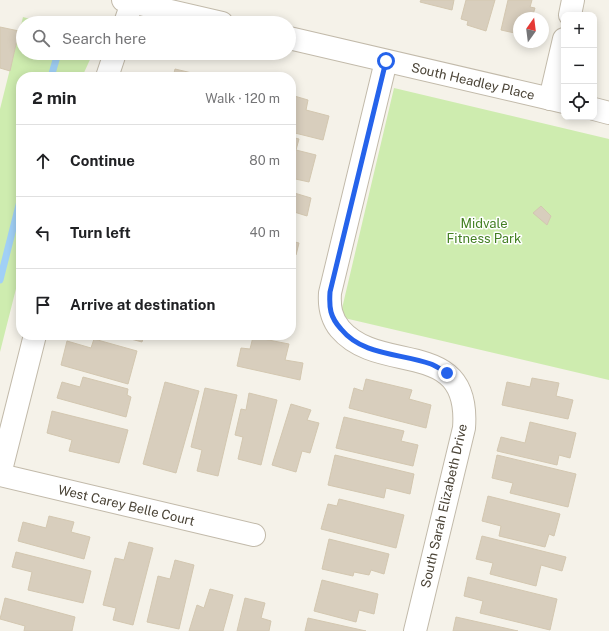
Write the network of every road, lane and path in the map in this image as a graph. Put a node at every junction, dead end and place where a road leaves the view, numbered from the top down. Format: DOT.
graph roads {
  1 [pos="573,0"];
  2 [pos="130,1"];
  3 [pos="571,12"];
  4 [pos="127,16"];
  5 [pos="193,16"];
  6 [pos="296,40"];
  7 [pos="563,48"];
  8 [pos="113,60"];
  9 [pos="386,61"];
  10 [pos="109,72"];
  11 [pos="557,101"];
  12 [pos="597,110"];
  13 [pos="609,113"];
  14 [pos="34,340"];
  15 [pos="0,474"];
  16 [pos="254,535"];
  17 [pos="415,631"];
  1 -- 3 [label="street"];
  2 -- 4 [label="street"];
  2 -- 5 [label="street"];
  6 -- 9 [label="street, South Headley Place"];
  7 -- 11 [label="street"];
  8 -- 10 [label="street"];
  9 -- 11 [label="street, South Headley Place"];
  9 -- 17 [label="street, South Sarah Elizabeth Drive"];
  12 -- 13 [label="street"];
  14 -- 15 [label="street"];
  15 -- 16 [label="street, West Carey Belle Court"];
}
